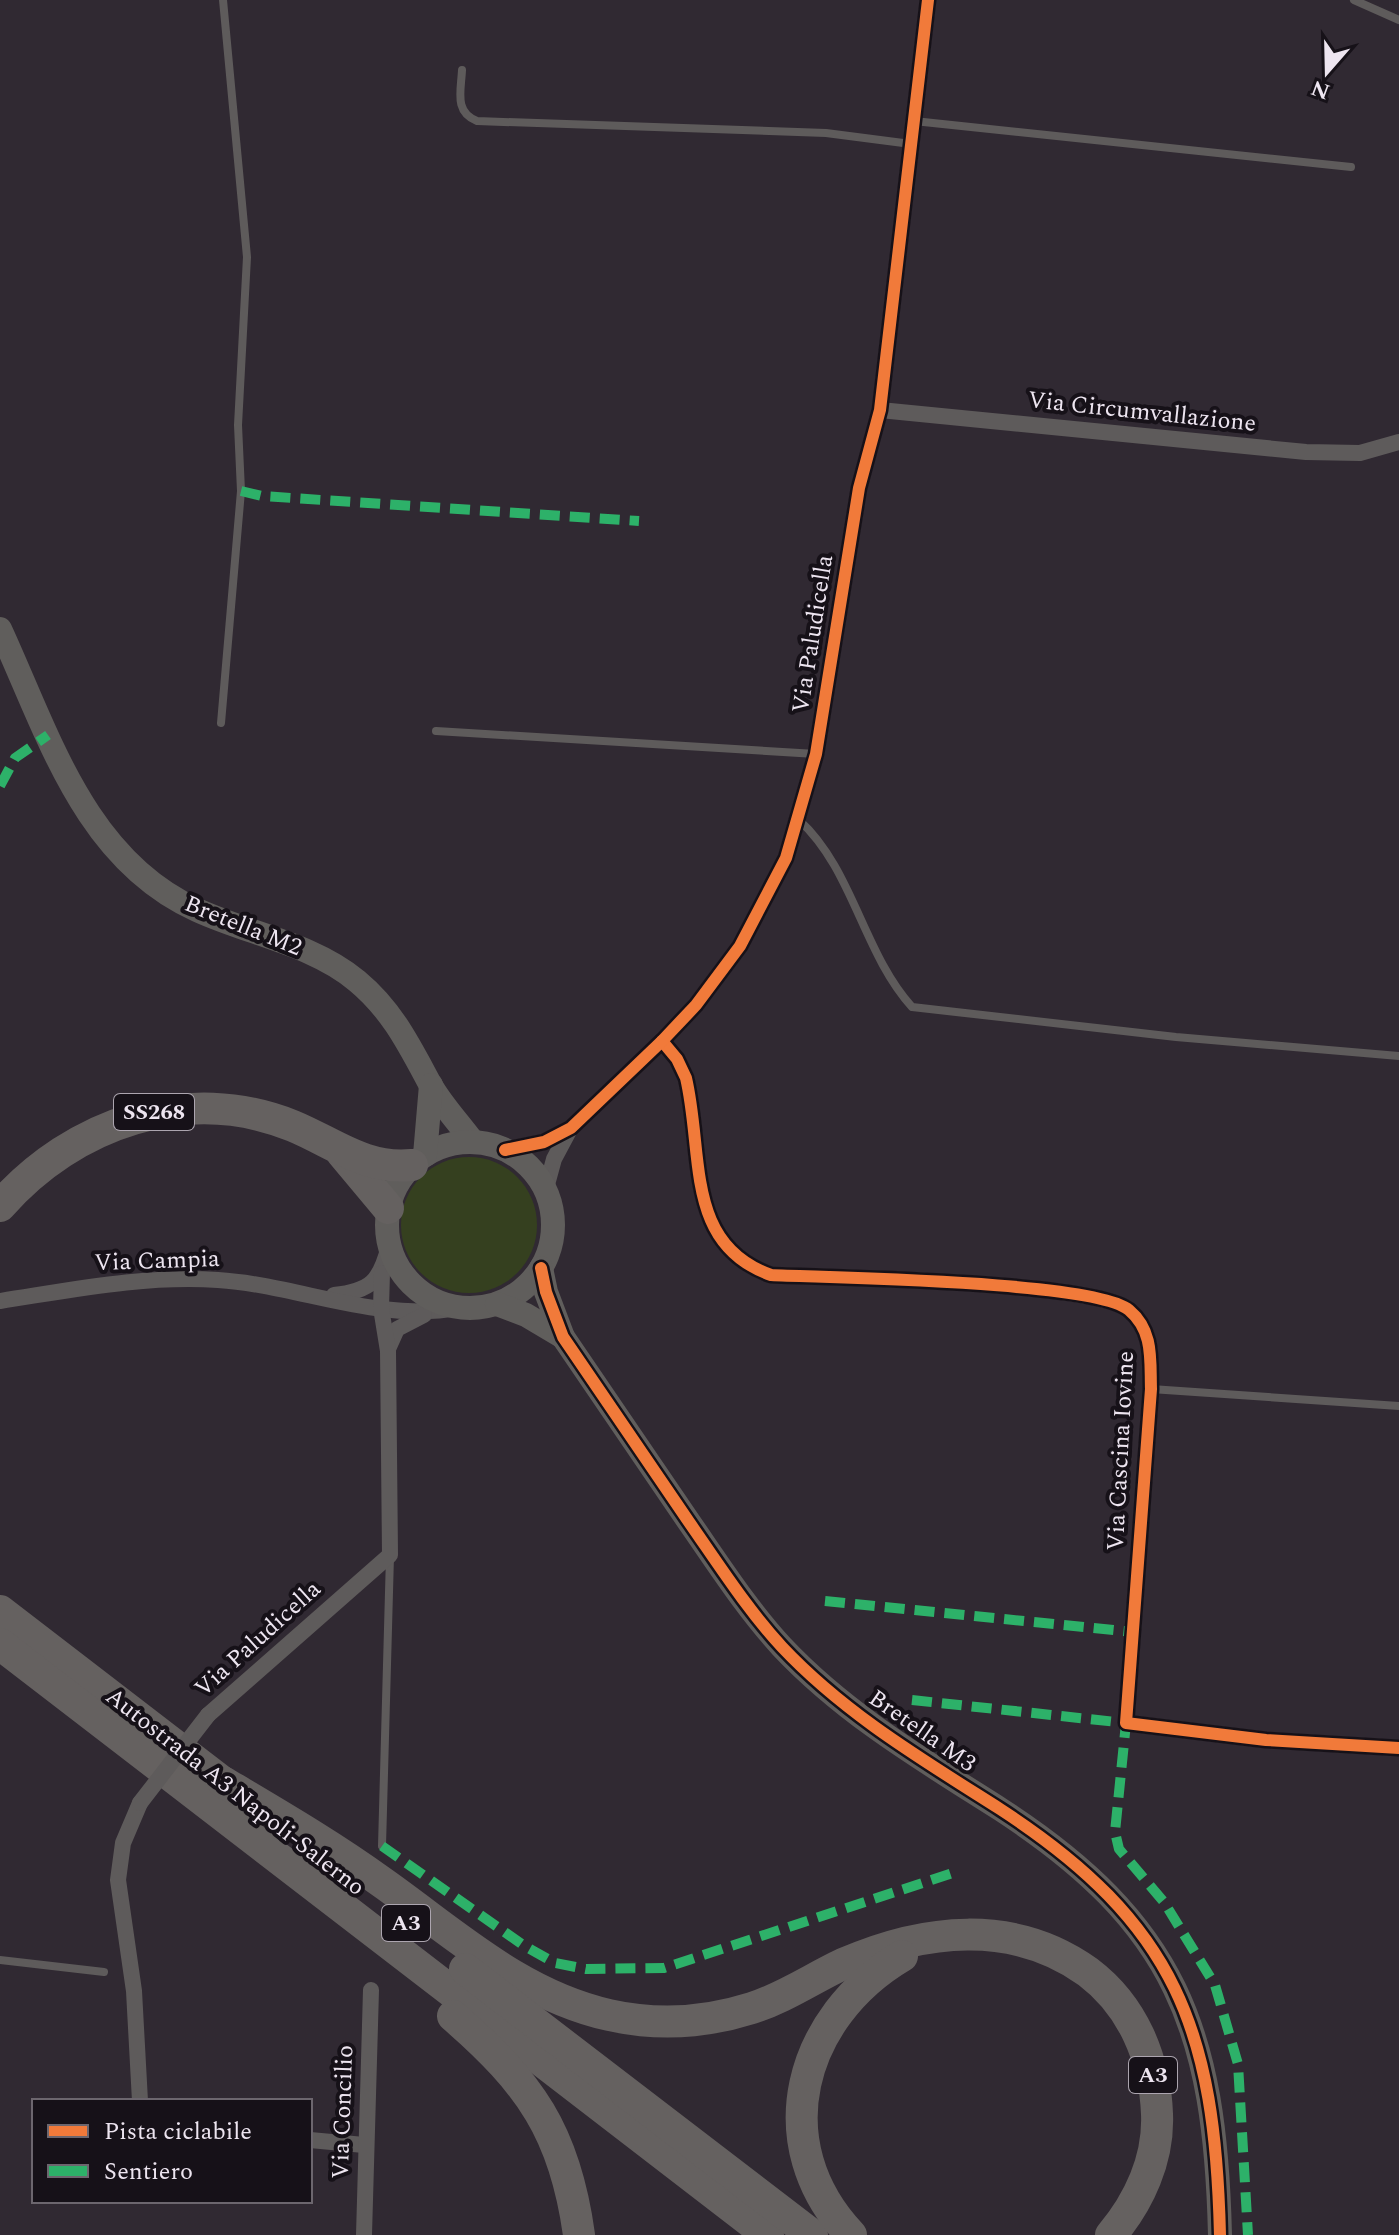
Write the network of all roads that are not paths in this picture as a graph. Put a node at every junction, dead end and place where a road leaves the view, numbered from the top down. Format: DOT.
graph roads {
  1 [pos="223,0"];
  2 [pos="928,0"];
  3 [pos="1354,0"];
  4 [pos="1399,20"];
  5 [pos="462,70"];
  6 [pos="914,121"];
  7 [pos="911,144"];
  8 [pos="1351,167"];
  9 [pos="880,410"];
  10 [pos="1399,442"];
  11 [pos="0,629"];
  12 [pos="221,723"];
  13 [pos="436,731"];
  14 [pos="816,754"];
  15 [pos="799,820"];
  16 [pos="662,1041"];
  17 [pos="1399,1056"];
  18 [pos="431,1085"];
  19 [pos="571,1128"];
  20 [pos="473,1142"];
  21 [pos="340,1150"];
  22 [pos="505,1150"];
  23 [pos="419,1160"];
  24 [pos="545,1192"];
  25 [pos="0,1206"];
  26 [pos="388,1208"];
  27 [pos="389,1246"];
  28 [pos="541,1268"];
  29 [pos="382,1273"];
  30 [pos="316,1296"];
  31 [pos="0,1301"];
  32 [pos="497,1304"];
  33 [pos="381,1308"];
  34 [pos="458,1308"];
  35 [pos="430,1312"];
  36 [pos="563,1337"];
  37 [pos="388,1351"];
  38 [pos="1151,1389"];
  39 [pos="1399,1406"];
  40 [pos="390,1555"];
  41 [pos="0,1611"];
  42 [pos="0,1644"];
  43 [pos="1399,1748"];
  44 [pos="214,1792"];
  45 [pos="382,1846"];
  46 [pos="936,1938"];
  47 [pos="0,1960"];
  48 [pos="104,1972"];
  49 [pos="371,1990"];
  50 [pos="140,2099"];
  51 [pos="312,2140"];
  52 [pos="364,2145"];
  53 [pos="364,2235"];
  54 [pos="579,2235"];
  55 [pos="768,2235"];
  56 [pos="812,2235"];
  57 [pos="851,2235"];
  58 [pos="1111,2235"];
  59 [pos="1220,2235"];
  1 -- 12 [label="lane"];
  2 -- 6 [label="street, Via Paludicella"];
  3 -- 4 [label="lane"];
  5 -- 7 [label="lane"];
  6 -- 7 [label="street, Via Paludicella"];
  6 -- 8 [label="lane"];
  7 -- 9 [label="street, Via Paludicella"];
  9 -- 10 [label="street, Via Circumvallazione"];
  9 -- 14 [label="street, Via Paludicella"];
  11 -- 18 [label="street, Bretella M2"];
  13 -- 14 [label="lane"];
  14 -- 15 [label="street, Via Paludicella"];
  15 -- 16 [label="street, Via Paludicella"];
  15 -- 17 [label="lane"];
  16 -- 19 [label="street, Via Paludicella"];
  16 -- 38 [label="street, Via Cascina Iovine"];
  18 -- 20 [label="street, Bretella M2"];
  18 -- 23 [label="street"];
  19 -- 22 [label="street, Via Paludicella"];
  19 -- 24 [label="street, Via Paludicella"];
  20 -- 22 [label="street"];
  20 -- 23 [label="street"];
  21 -- 23 [label="highway, SS268"];
  21 -- 25 [label="highway, SS268"];
  21 -- 26 [label="highway, SS268"];
  22 -- 24 [label="street"];
  23 -- 26 [label="street"];
  24 -- 28 [label="street"];
  26 -- 27 [label="street"];
  27 -- 29 [label="street"];
  27 -- 34 [label="street"];
  28 -- 32 [label="street"];
  28 -- 36 [label="street, Bretella M3"];
  29 -- 30 [label="street"];
  29 -- 33 [label="street"];
  30 -- 31 [label="street, Via Campia"];
  30 -- 33 [label="street, Via Campia"];
  32 -- 34 [label="street"];
  32 -- 36 [label="street, Bretella M3"];
  33 -- 35 [label="street, Via Campia"];
  33 -- 37 [label="street"];
  34 -- 35 [label="street"];
  35 -- 37 [label="street"];
  36 -- 59 [label="street, Bretella M3"];
  37 -- 40 [label="street"];
  38 -- 39 [label="lane"];
  38 -- 43 [label="street, Via Cascina Iovine"];
  40 -- 45 [label="lane"];
  40 -- 50 [label="street, Via Paludicella, bridge"];
  41 -- 44 [label="highway, Autostrada A3 Napoli-Salerno / A3"];
  42 -- 44 [label="highway, Autostrada A3 Napoli-Salerno / A3"];
  44 -- 46 [label="highway, A3"];
  44 -- 54 [label="highway, A3"];
  44 -- 55 [label="highway, Autostrada A3 Napoli-Salerno / A3"];
  44 -- 56 [label="highway, Autostrada A3 Napoli-Salerno / A3"];
  46 -- 57 [label="highway, A3"];
  46 -- 58 [label="highway, A3"];
  47 -- 48 [label="lane"];
  49 -- 52 [label="street, Via Concilio"];
  51 -- 52 [label="street"];
  52 -- 53 [label="street, Via Concilio"];
}
